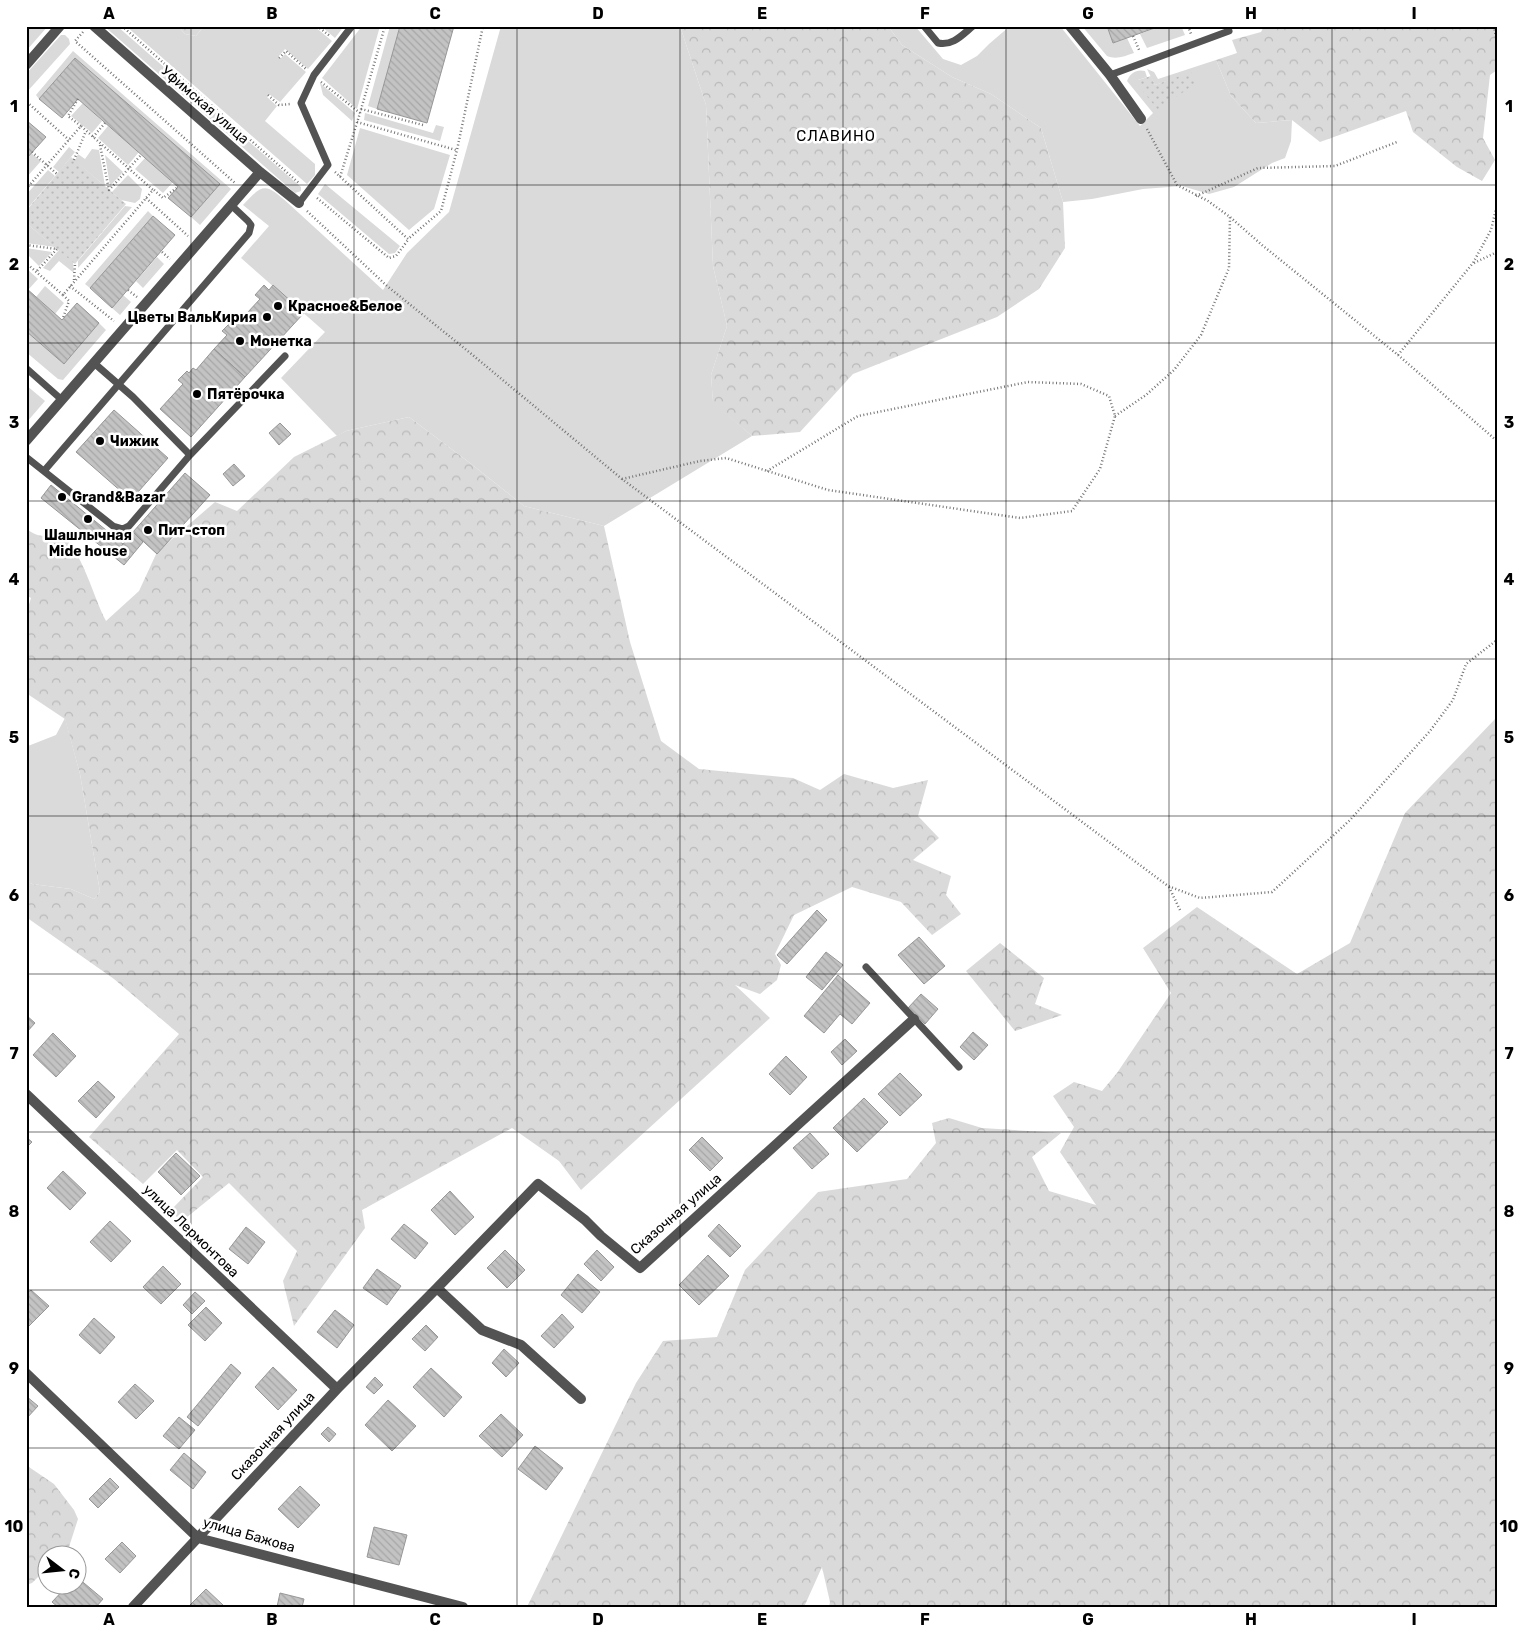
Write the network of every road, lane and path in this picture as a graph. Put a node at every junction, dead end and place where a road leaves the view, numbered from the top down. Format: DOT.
graph roads {
  1 [pos="60,26"];
  2 [pos="122,26"];
  3 [pos="317,26"];
  4 [pos="352,26"];
  5 [pos="385,26"];
  6 [pos="483,26"];
  7 [pos="924,26"];
  8 [pos="973,26"];
  9 [pos="1070,26"];
  10 [pos="1188,26"];
  11 [pos="1494,26"];
  12 [pos="90,28"];
  13 [pos="1230,28"];
  14 [pos="1199,33"];
  15 [pos="1192,34"];
  16 [pos="1133,36"];
  17 [pos="1183,37"];
  18 [pos="1497,43"];
  19 [pos="338,44"];
  20 [pos="1133,54"];
  21 [pos="279,58"];
  22 [pos="26,65"];
  23 [pos="314,75"];
  24 [pos="1110,75"];
  25 [pos="268,96"];
  26 [pos="78,99"];
  27 [pos="27,102"];
  28 [pos="301,103"];
  29 [pos="361,108"];
  30 [pos="360,113"];
  31 [pos="1141,119"];
  32 [pos="357,122"];
  33 [pos="105,123"];
  34 [pos="423,125"];
  35 [pos="81,126"];
  36 [pos="86,131"];
  37 [pos="93,137"];
  38 [pos="69,140"];
  39 [pos="1397,142"];
  40 [pos="100,143"];
  41 [pos="457,150"];
  42 [pos="32,152"];
  43 [pos="141,155"];
  44 [pos="74,160"];
  45 [pos="47,165"];
  46 [pos="328,166"];
  47 [pos="129,168"];
  48 [pos="260,172"];
  49 [pos="57,174"];
  50 [pos="340,177"];
  51 [pos="237,185"];
  52 [pos="178,187"];
  53 [pos="304,187"];
  54 [pos="26,189"];
  55 [pos="154,190"];
  56 [pos="1196,196"];
  57 [pos="316,197"];
  58 [pos="146,198"];
  59 [pos="299,203"];
  60 [pos="231,205"];
  61 [pos="1497,205"];
  62 [pos="1230,217"];
  63 [pos="408,239"];
  64 [pos="197,244"];
  65 [pos="26,245"];
  66 [pos="162,252"];
  67 [pos="1497,252"];
  68 [pos="171,260"];
  69 [pos="26,263"];
  70 [pos="1473,263"];
  71 [pos="75,264"];
  72 [pos="36,272"];
  73 [pos="74,281"];
  74 [pos="70,286"];
  75 [pos="128,290"];
  76 [pos="63,295"];
  77 [pos="138,298"];
  78 [pos="64,318"];
  79 [pos="123,330"];
  80 [pos="1398,355"];
  81 [pos="285,356"];
  82 [pos="94,362"];
  83 [pos="26,368"];
  84 [pos="118,383"];
  85 [pos="62,400"];
  86 [pos="1115,416"];
  87 [pos="26,441"];
  88 [pos="1497,441"];
  89 [pos="190,455"];
  90 [pos="26,457"];
  91 [pos="44,471"];
  92 [pos="768,471"];
  93 [pos="622,479"];
  94 [pos="1497,640"];
  95 [pos="1168,886"];
  96 [pos="1180,910"];
  97 [pos="866,967"];
  98 [pos="914,1019"];
  99 [pos="960,1067"];
  100 [pos="26,1094"];
  101 [pos="437,1288"];
  102 [pos="26,1373"];
  103 [pos="337,1389"];
  104 [pos="580,1399"];
  105 [pos="198,1538"];
  106 [pos="133,1607"];
  107 [pos="463,1607"];
  1 -- 22 [label="street"];
  2 -- 53 [label="path"];
  3 -- 19 [label="path"];
  4 -- 19 [label="lane"];
  5 -- 29 [label="path"];
  6 -- 41 [label="path"];
  7 -- 8 [label="lane"];
  9 -- 24 [label="street"];
  10 -- 15 [label="path"];
  11 -- 18 [label="path"];
  12 -- 48 [label="street, Уфимская улица"];
  12 -- 51 [label="path"];
  13 -- 24 [label="lane"];
  14 -- 15 [label="path"];
  15 -- 17 [label="path"];
  16 -- 20 [label="path"];
  19 -- 23 [label="lane"];
  21 -- 23 [label="path"];
  23 -- 28 [label="lane"];
  23 -- 30 [label="path"];
  24 -- 31 [label="street"];
  25 -- 28 [label="path"];
  26 -- 35 [label="path"];
  27 -- 38 [label="path"];
  28 -- 46 [label="lane"];
  29 -- 30 [label="path"];
  29 -- 34 [label="path"];
  30 -- 32 [label="path"];
  31 -- 56 [label="path"];
  32 -- 41 [label="path"];
  32 -- 50 [label="path"];
  33 -- 37 [label="path"];
  35 -- 36 [label="path"];
  35 -- 38 [label="path"];
  36 -- 37 [label="path"];
  36 -- 44 [label="path"];
  37 -- 40 [label="path"];
  38 -- 45 [label="path"];
  39 -- 56 [label="path"];
  40 -- 47 [label="path"];
  40 -- 47 [label="path"];
  41 -- 63 [label="path"];
  42 -- 45 [label="path"];
  43 -- 47 [label="path"];
  45 -- 49 [label="path"];
  45 -- 54 [label="path"];
  46 -- 50 [label="path"];
  46 -- 59 [label="lane"];
  47 -- 55 [label="path"];
  48 -- 59 [label="street, Уфимская улица"];
  48 -- 60 [label="street"];
  50 -- 63 [label="path"];
  52 -- 55 [label="path"];
  55 -- 58 [label="path"];
  56 -- 62 [label="path"];
  57 -- 63 [label="path"];
  58 -- 64 [label="path"];
  58 -- 73 [label="path"];
  59 -- 93 [label="path"];
  60 -- 64 [label="street"];
  60 -- 84 [label="lane"];
  61 -- 70 [label="path"];
  62 -- 80 [label="path"];
  62 -- 86 [label="path"];
  64 -- 79 [label="street"];
  65 -- 72 [label="path"];
  66 -- 68 [label="path"];
  67 -- 70 [label="path"];
  69 -- 72 [label="path"];
  70 -- 80 [label="path"];
  71 -- 73 [label="path"];
  72 -- 76 [label="path"];
  73 -- 74 [label="path"];
  74 -- 76 [label="path"];
  74 -- 79 [label="path"];
  75 -- 77 [label="path"];
  76 -- 78 [label="path"];
  79 -- 82 [label="street"];
  80 -- 88 [label="path"];
  81 -- 89 [label="lane"];
  82 -- 84 [label="lane"];
  82 -- 85 [label="street"];
  83 -- 85 [label="lane"];
  84 -- 89 [label="lane"];
  84 -- 91 [label="lane"];
  85 -- 87 [label="street"];
  86 -- 92 [label="path"];
  86 -- 92 [label="path"];
  89 -- 91 [label="lane"];
  90 -- 91 [label="lane"];
  92 -- 93 [label="path"];
  93 -- 95 [label="path"];
  94 -- 95 [label="path"];
  95 -- 96 [label="path"];
  97 -- 98 [label="lane"];
  98 -- 99 [label="lane"];
  98 -- 101 [label="street, Сказочная улица"];
  100 -- 103 [label="street, улица Лермонтова"];
  101 -- 103 [label="street, Сказочная улица"];
  101 -- 104 [label="street"];
  102 -- 105 [label="street, улица Бажова"];
  103 -- 105 [label="street, Сказочная улица"];
  105 -- 106 [label="street, Сказочная улица"];
  105 -- 107 [label="street, улица Бажова"];
}
